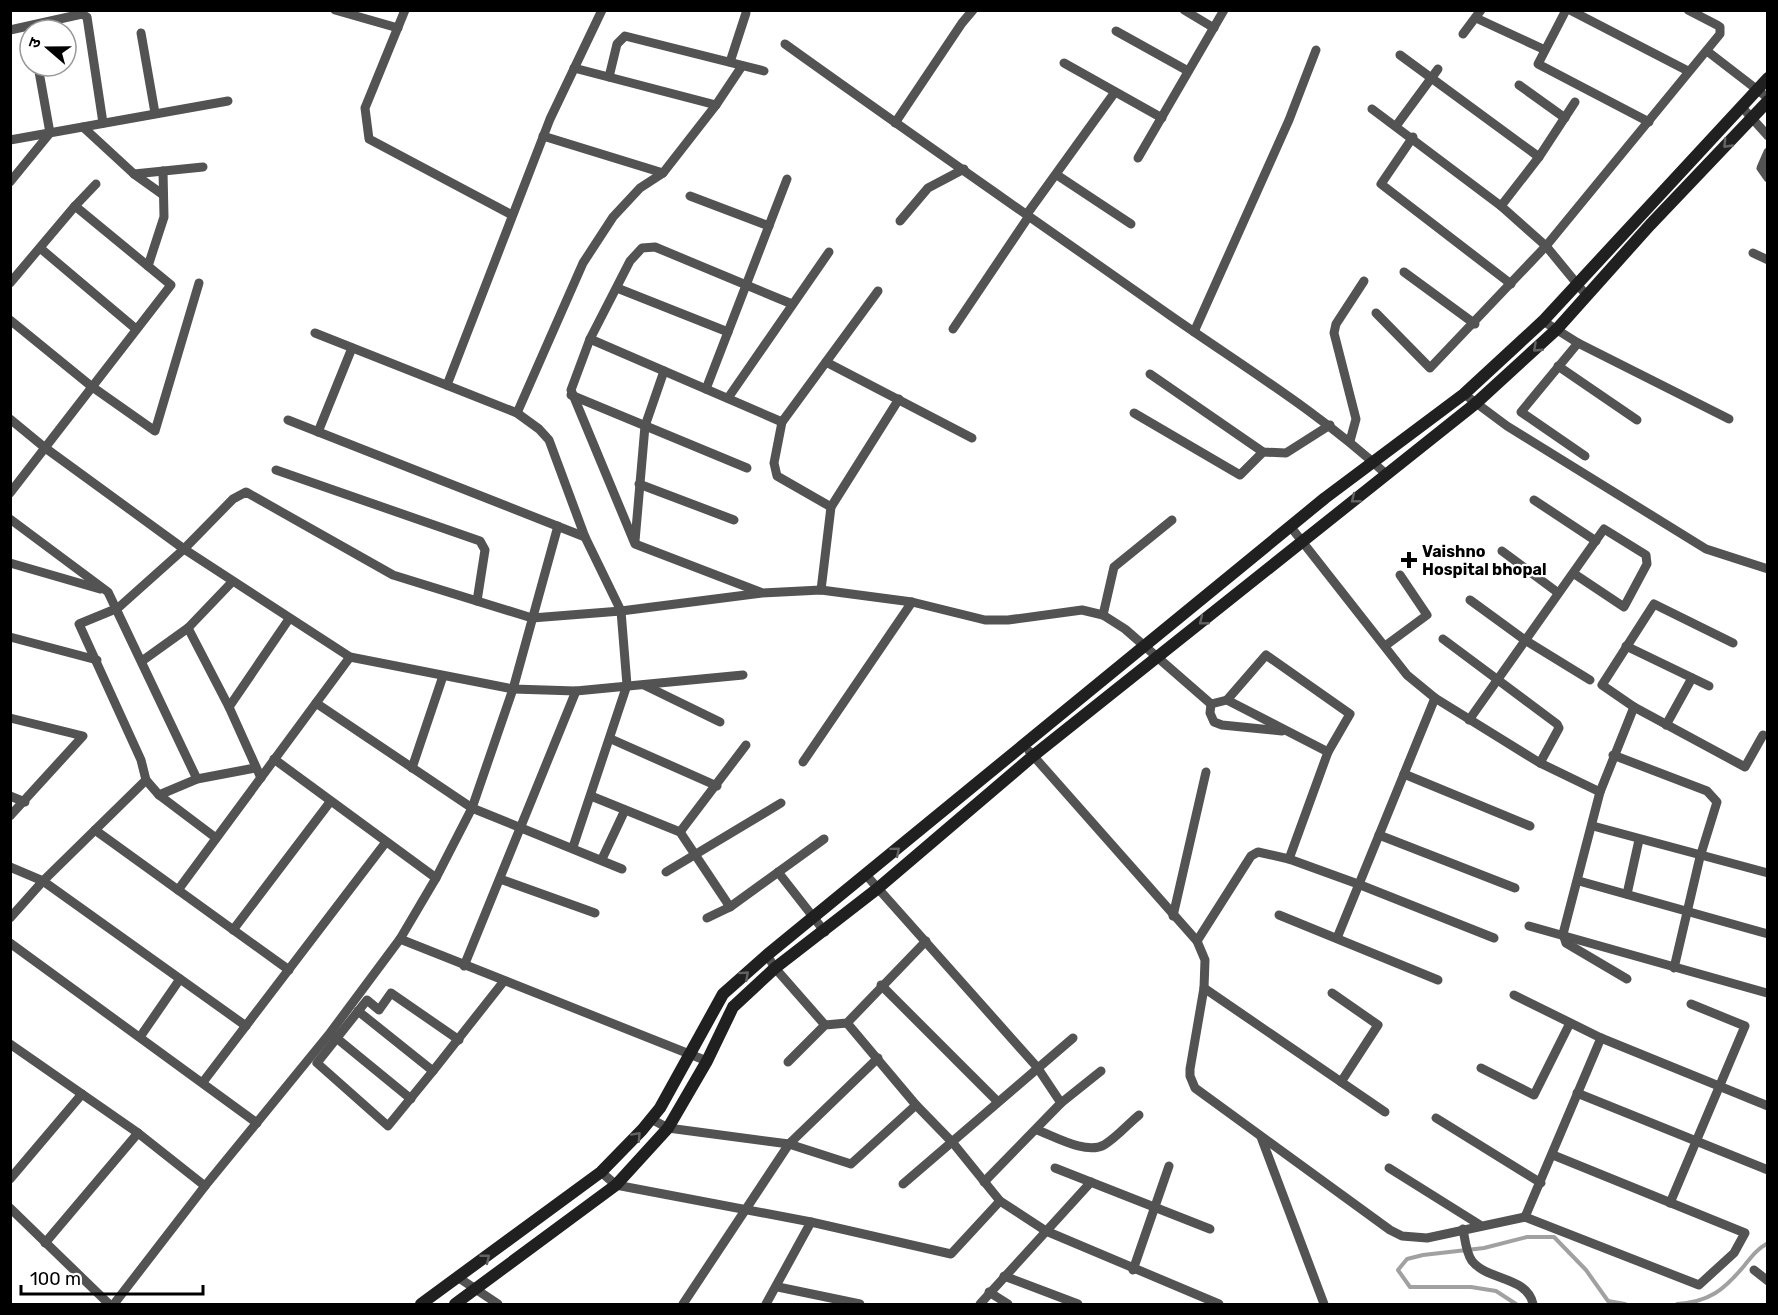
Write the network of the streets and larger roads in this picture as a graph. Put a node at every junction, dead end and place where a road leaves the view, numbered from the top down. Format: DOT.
graph roads {
  1 [pos="335,10"];
  2 [pos="602,10"];
  3 [pos="974,10"];
  4 [pos="1184,10"];
  5 [pos="1224,10"];
  6 [pos="1568,10"];
  7 [pos="1688,10"];
  8 [pos="402,11"];
  9 [pos="746,13"];
  10 [pos="1478,14"];
  11 [pos="68,18"];
  12 [pos="398,28"];
  13 [pos="1214,28"];
  14 [pos="1116,31"];
  15 [pos="141,33"];
  16 [pos="1463,34"];
  17 [pos="785,44"];
  18 [pos="1316,50"];
  19 [pos="1543,50"];
  20 [pos="1707,51"];
  21 [pos="1400,55"];
  22 [pos="730,62"];
  23 [pos="1064,63"];
  24 [pos="742,66"];
  25 [pos="574,68"];
  26 [pos="1438,69"];
  27 [pos="764,71"];
  28 [pos="1188,71"];
  29 [pos="1688,71"];
  30 [pos="609,77"];
  31 [pos="40,78"];
  32 [pos="1432,78"];
  33 [pos="1767,78"];
  34 [pos="1519,86"];
  35 [pos="1756,90"];
  36 [pos="1115,92"];
  37 [pos="1767,100"];
  38 [pos="228,101"];
  39 [pos="1575,102"];
  40 [pos="716,105"];
  41 [pos="1741,106"];
  42 [pos="1372,109"];
  43 [pos="155,113"];
  44 [pos="1752,117"];
  45 [pos="1162,118"];
  46 [pos="1565,118"];
  47 [pos="1649,122"];
  48 [pos="104,123"];
  49 [pos="895,123"];
  50 [pos="1396,126"];
  51 [pos="82,127"];
  52 [pos="50,133"];
  53 [pos="543,136"];
  54 [pos="1767,136"];
  55 [pos="1413,137"];
  56 [pos="10,140"];
  57 [pos="1767,152"];
  58 [pos="1539,157"];
  59 [pos="1138,158"];
  60 [pos="203,167"];
  61 [pos="964,170"];
  62 [pos="163,171"];
  63 [pos="663,173"];
  64 [pos="134,174"];
  65 [pos="1057,175"];
  66 [pos="1767,178"];
  67 [pos="787,179"];
  68 [pos="10,182"];
  69 [pos="96,184"];
  70 [pos="162,194"];
  71 [pos="690,196"];
  72 [pos="75,206"];
  73 [pos="1501,206"];
  74 [pos="512,215"];
  75 [pos="1028,215"];
  76 [pos="900,221"];
  77 [pos="1131,224"];
  78 [pos="769,226"];
  79 [pos="1546,246"];
  80 [pos="40,248"];
  81 [pos="829,252"];
  82 [pos="1753,253"];
  83 [pos="1767,260"];
  84 [pos="148,266"];
  85 [pos="1404,272"];
  86 [pos="1364,281"];
  87 [pos="10,283"];
  88 [pos="199,283"];
  89 [pos="747,283"];
  90 [pos="1511,284"];
  91 [pos="1577,284"];
  92 [pos="617,288"];
  93 [pos="878,291"];
  94 [pos="1587,296"];
  95 [pos="792,304"];
  96 [pos="1376,313"];
  97 [pos="10,320"];
  98 [pos="1543,321"];
  99 [pos="1475,324"];
  100 [pos="136,329"];
  101 [pos="953,329"];
  102 [pos="1557,329"];
  103 [pos="728,332"];
  104 [pos="1194,332"];
  105 [pos="315,333"];
  106 [pos="590,339"];
  107 [pos="1578,343"];
  108 [pos="352,348"];
  109 [pos="826,362"];
  110 [pos="1558,366"];
  111 [pos="664,370"];
  112 [pos="1150,374"];
  113 [pos="447,385"];
  114 [pos="91,386"];
  115 [pos="706,389"];
  116 [pos="1464,394"];
  117 [pos="571,396"];
  118 [pos="728,398"];
  119 [pos="899,399"];
  120 [pos="1475,404"];
  121 [pos="516,412"];
  122 [pos="1134,413"];
  123 [pos="10,419"];
  124 [pos="1729,419"];
  125 [pos="288,420"];
  126 [pos="1636,420"];
  127 [pos="782,422"];
  128 [pos="1330,425"];
  129 [pos="645,426"];
  130 [pos="318,432"];
  131 [pos="972,438"];
  132 [pos="1350,441"];
  133 [pos="44,447"];
  134 [pos="1263,452"];
  135 [pos="1585,456"];
  136 [pos="1372,461"];
  137 [pos="747,468"];
  138 [pos="276,470"];
  139 [pos="1386,474"];
  140 [pos="639,484"];
  141 [pos="10,493"];
  142 [pos="1534,500"];
  143 [pos="831,507"];
  144 [pos="10,519"];
  145 [pos="734,520"];
  146 [pos="1172,520"];
  147 [pos="558,526"];
  148 [pos="1290,526"];
  149 [pos="585,537"];
  150 [pos="1301,541"];
  151 [pos="1596,541"];
  152 [pos="635,544"];
  153 [pos="184,549"];
  154 [pos="1502,550"];
  155 [pos="10,563"];
  156 [pos="1767,569"];
  157 [pos="1573,573"];
  158 [pos="1400,575"];
  159 [pos="232,582"];
  160 [pos="821,590"];
  161 [pos="108,592"];
  162 [pos="762,592"];
  163 [pos="1557,592"];
  164 [pos="1470,600"];
  165 [pos="477,601"];
  166 [pos="912,602"];
  167 [pos="118,608"];
  168 [pos="621,611"];
  169 [pos="1102,615"];
  170 [pos="532,618"];
  171 [pos="289,619"];
  172 [pos="188,628"];
  173 [pos="10,637"];
  174 [pos="1443,639"];
  175 [pos="1525,640"];
  176 [pos="1733,643"];
  177 [pos="1144,646"];
  178 [pos="1385,646"];
  179 [pos="1626,646"];
  180 [pos="350,657"];
  181 [pos="1158,657"];
  182 [pos="98,660"];
  183 [pos="142,661"];
  184 [pos="743,675"];
  185 [pos="443,676"];
  186 [pos="1692,678"];
  187 [pos="1590,680"];
  188 [pos="1496,681"];
  189 [pos="642,684"];
  190 [pos="627,685"];
  191 [pos="1709,686"];
  192 [pos="513,689"];
  193 [pos="576,691"];
  194 [pos="1435,698"];
  195 [pos="1227,700"];
  196 [pos="316,703"];
  197 [pos="1211,704"];
  198 [pos="229,706"];
  199 [pos="1634,707"];
  200 [pos="10,718"];
  201 [pos="1469,720"];
  202 [pos="720,722"];
  203 [pos="1666,725"];
  204 [pos="1288,731"];
  205 [pos="1763,735"];
  206 [pos="610,739"];
  207 [pos="1024,744"];
  208 [pos="746,745"];
  209 [pos="1328,752"];
  210 [pos="1613,755"];
  211 [pos="1033,756"];
  212 [pos="274,759"];
  213 [pos="803,762"];
  214 [pos="1540,763"];
  215 [pos="255,768"];
  216 [pos="412,768"];
  217 [pos="1206,772"];
  218 [pos="1404,774"];
  219 [pos="261,778"];
  220 [pos="197,779"];
  221 [pos="147,780"];
  222 [pos="717,786"];
  223 [pos="1600,792"];
  224 [pos="159,795"];
  225 [pos="10,796"];
  226 [pos="591,796"];
  227 [pos="25,802"];
  228 [pos="330,802"];
  229 [pos="781,803"];
  230 [pos="472,808"];
  231 [pos="625,810"];
  232 [pos="10,816"];
  233 [pos="521,826"];
  234 [pos="1530,826"];
  235 [pos="1593,826"];
  236 [pos="95,830"];
  237 [pos="680,832"];
  238 [pos="1379,835"];
  239 [pos="216,838"];
  240 [pos="824,839"];
  241 [pos="1639,840"];
  242 [pos="386,842"];
  243 [pos="573,847"];
  244 [pos="694,857"];
  245 [pos="1700,857"];
  246 [pos="602,859"];
  247 [pos="1289,859"];
  248 [pos="10,867"];
  249 [pos="622,869"];
  250 [pos="666,872"];
  251 [pos="778,872"];
  252 [pos="1767,873"];
  253 [pos="867,876"];
  254 [pos="436,878"];
  255 [pos="500,879"];
  256 [pos="43,881"];
  257 [pos="1578,881"];
  258 [pos="1358,884"];
  259 [pos="1515,888"];
  260 [pos="877,889"];
  261 [pos="178,890"];
  262 [pos="1627,894"];
  263 [pos="730,907"];
  264 [pos="1690,910"];
  265 [pos="595,913"];
  266 [pos="1279,915"];
  267 [pos="1173,916"];
  268 [pos="10,918"];
  269 [pos="707,918"];
  270 [pos="814,918"];
  271 [pos="1529,926"];
  272 [pos="233,930"];
  273 [pos="825,932"];
  274 [pos="1563,934"];
  275 [pos="1767,934"];
  276 [pos="1337,938"];
  277 [pos="1494,938"];
  278 [pos="400,939"];
  279 [pos="926,941"];
  280 [pos="1197,941"];
  281 [pos="10,943"];
  282 [pos="768,955"];
  283 [pos="464,966"];
  284 [pos="775,968"];
  285 [pos="1674,968"];
  286 [pos="289,970"];
  287 [pos="180,979"];
  288 [pos="1627,979"];
  289 [pos="1438,980"];
  290 [pos="504,981"];
  291 [pos="881,985"];
  292 [pos="1204,988"];
  293 [pos="1332,993"];
  294 [pos="1767,993"];
  295 [pos="1514,995"];
  296 [pos="1691,1004"];
  297 [pos="358,1011"];
  298 [pos="847,1023"];
  299 [pos="1570,1023"];
  300 [pos="825,1025"];
  301 [pos="246,1026"];
  302 [pos="140,1036"];
  303 [pos="334,1036"];
  304 [pos="1073,1038"];
  305 [pos="1601,1038"];
  306 [pos="459,1040"];
  307 [pos="10,1044"];
  308 [pos="689,1054"];
  309 [pos="878,1058"];
  310 [pos="707,1061"];
  311 [pos="788,1062"];
  312 [pos="1037,1067"];
  313 [pos="1481,1068"];
  314 [pos="433,1071"];
  315 [pos="1101,1071"];
  316 [pos="203,1082"];
  317 [pos="1341,1082"];
  318 [pos="1719,1087"];
  319 [pos="1577,1093"];
  320 [pos="82,1094"];
  321 [pos="411,1099"];
  322 [pos="997,1101"];
  323 [pos="1061,1103"];
  324 [pos="916,1105"];
  325 [pos="1767,1106"];
  326 [pos="1385,1112"];
  327 [pos="1139,1115"];
  328 [pos="1436,1118"];
  329 [pos="651,1119"];
  330 [pos="257,1123"];
  331 [pos="668,1128"];
  332 [pos="1037,1130"];
  333 [pos="138,1133"];
  334 [pos="1261,1137"];
  335 [pos="1697,1140"];
  336 [pos="953,1143"];
  337 [pos="789,1144"];
  338 [pos="1553,1155"];
  339 [pos="1168,1166"];
  340 [pos="1055,1168"];
  341 [pos="1389,1168"];
  342 [pos="1767,1170"];
  343 [pos="601,1172"];
  344 [pos="10,1179"];
  345 [pos="984,1182"];
  346 [pos="1091,1182"];
  347 [pos="1541,1183"];
  348 [pos="903,1184"];
  349 [pos="616,1185"];
  350 [pos="205,1186"];
  351 [pos="1000,1201"];
  352 [pos="1670,1203"];
  353 [pos="1154,1206"];
  354 [pos="10,1208"];
  355 [pos="744,1210"];
  356 [pos="1525,1217"];
  357 [pos="812,1222"];
  358 [pos="1480,1225"];
  359 [pos="1210,1229"];
  360 [pos="1046,1231"];
  361 [pos="1464,1234"];
  362 [pos="45,1243"];
  363 [pos="1133,1270"];
  364 [pos="1754,1270"];
  365 [pos="1004,1276"];
  366 [pos="459,1278"];
  367 [pos="1767,1281"];
  368 [pos="778,1287"];
  369 [pos="475,1290"];
  370 [pos="989,1292"];
  371 [pos="109,1305"];
  372 [pos="114,1305"];
  373 [pos="421,1305"];
  374 [pos="455,1305"];
  375 [pos="498,1305"];
  376 [pos="683,1305"];
  377 [pos="766,1305"];
  378 [pos="860,1305"];
  379 [pos="980,1305"];
  380 [pos="1008,1305"];
  381 [pos="1078,1305"];
  382 [pos="1219,1305"];
  383 [pos="1324,1305"];
  384 [pos="1533,1305"];
  1 -- 12 [label="street"];
  2 -- 25 [label="street"];
  3 -- 49 [label="street"];
  4 -- 13 [label="street"];
  5 -- 13 [label="street"];
  6 -- 19 [label="street"];
  6 -- 29 [label="street"];
  7 -- 20 [label="street"];
  8 -- 12 [label="street"];
  9 -- 22 [label="street"];
  10 -- 16 [label="street"];
  10 -- 19 [label="street"];
  11 -- 48 [label="street"];
  12 -- 74 [label="street"];
  13 -- 28 [label="street"];
  14 -- 28 [label="street"];
  15 -- 43 [label="street"];
  17 -- 49 [label="street"];
  18 -- 104 [label="street"];
  19 -- 47 [label="street"];
  20 -- 29 [label="street"];
  20 -- 35 [label="street"];
  21 -- 32 [label="street"];
  22 -- 24 [label="street"];
  22 -- 30 [label="street"];
  23 -- 36 [label="street"];
  24 -- 27 [label="street"];
  24 -- 40 [label="street"];
  25 -- 30 [label="street"];
  25 -- 53 [label="street"];
  26 -- 32 [label="street"];
  28 -- 45 [label="street"];
  29 -- 47 [label="street"];
  30 -- 40 [label="street"];
  31 -- 52 [label="street"];
  32 -- 50 [label="street"];
  32 -- 58 [label="street"];
  33 -- 35 [label="street"];
  34 -- 46 [label="street"];
  35 -- 37 [label="street"];
  35 -- 41 [label="street"];
  36 -- 45 [label="street"];
  36 -- 65 [label="street"];
  37 -- 44 [label="street"];
  38 -- 43 [label="street"];
  39 -- 46 [label="street"];
  40 -- 63 [label="street"];
  41 -- 44 [label="street"];
  41 -- 91 [label="street"];
  42 -- 50 [label="street"];
  43 -- 48 [label="street"];
  44 -- 54 [label="street"];
  44 -- 94 [label="street, one-way"];
  45 -- 59 [label="street"];
  46 -- 58 [label="street"];
  47 -- 79 [label="street"];
  48 -- 51 [label="street"];
  49 -- 61 [label="street"];
  50 -- 55 [label="street"];
  51 -- 52 [label="street"];
  51 -- 64 [label="street"];
  52 -- 56 [label="street"];
  52 -- 68 [label="street"];
  53 -- 63 [label="street"];
  53 -- 74 [label="street"];
  55 -- 73 [label="street"];
  55 -- 90 [label="street"];
  57 -- 66 [label="street"];
  58 -- 73 [label="street"];
  60 -- 62 [label="street"];
  61 -- 75 [label="street"];
  61 -- 76 [label="street"];
  62 -- 64 [label="street"];
  62 -- 70 [label="street"];
  63 -- 121 [label="street"];
  64 -- 70 [label="street"];
  65 -- 75 [label="street"];
  65 -- 77 [label="street"];
  67 -- 78 [label="street"];
  69 -- 72 [label="street"];
  70 -- 84 [label="street"];
  71 -- 78 [label="street"];
  72 -- 80 [label="street"];
  72 -- 84 [label="street"];
  73 -- 79 [label="street"];
  74 -- 113 [label="street"];
  75 -- 101 [label="street"];
  75 -- 104 [label="street"];
  78 -- 89 [label="street"];
  79 -- 90 [label="street"];
  79 -- 91 [label="street"];
  80 -- 87 [label="street"];
  80 -- 100 [label="street"];
  81 -- 95 [label="street"];
  82 -- 83 [label="street"];
  84 -- 100 [label="street"];
  85 -- 99 [label="street"];
  86 -- 132 [label="street"];
  88 -- 114 [label="street"];
  89 -- 92 [label="street"];
  89 -- 95 [label="street"];
  89 -- 103 [label="street"];
  90 -- 99 [label="street"];
  91 -- 94 [label="street"];
  91 -- 98 [label="street"];
  92 -- 103 [label="street"];
  92 -- 106 [label="street"];
  93 -- 109 [label="street"];
  94 -- 102 [label="street"];
  95 -- 118 [label="street"];
  96 -- 99 [label="street"];
  97 -- 114 [label="street"];
  98 -- 102 [label="street"];
  98 -- 116 [label="street"];
  100 -- 114 [label="street"];
  102 -- 107 [label="street"];
  102 -- 120 [label="street, one-way"];
  103 -- 115 [label="street"];
  104 -- 128 [label="street"];
  105 -- 108 [label="street"];
  106 -- 111 [label="street"];
  106 -- 117 [label="street"];
  107 -- 110 [label="street"];
  107 -- 124 [label="street"];
  108 -- 113 [label="street"];
  108 -- 130 [label="street"];
  109 -- 119 [label="street"];
  109 -- 127 [label="street"];
  110 -- 126 [label="street"];
  110 -- 135 [label="street"];
  111 -- 115 [label="street"];
  111 -- 129 [label="street"];
  112 -- 134 [label="street"];
  113 -- 121 [label="street"];
  114 -- 133 [label="street"];
  115 -- 118 [label="street"];
  116 -- 120 [label="street"];
  116 -- 136 [label="street"];
  117 -- 129 [label="street"];
  117 -- 152 [label="street"];
  118 -- 127 [label="street"];
  119 -- 131 [label="street"];
  119 -- 143 [label="street"];
  120 -- 139 [label="street"];
  120 -- 156 [label="street"];
  121 -- 149 [label="street"];
  122 -- 134 [label="street"];
  123 -- 133 [label="street"];
  125 -- 130 [label="street"];
  127 -- 143 [label="street"];
  128 -- 132 [label="street"];
  128 -- 134 [label="street"];
  129 -- 137 [label="street"];
  129 -- 140 [label="street"];
  130 -- 147 [label="street"];
  132 -- 136 [label="street"];
  133 -- 141 [label="street"];
  133 -- 153 [label="street"];
  136 -- 139 [label="street"];
  136 -- 148 [label="street"];
  138 -- 165 [label="street"];
  139 -- 150 [label="street, one-way"];
  140 -- 145 [label="street"];
  140 -- 152 [label="street"];
  142 -- 151 [label="street"];
  143 -- 160 [label="street"];
  144 -- 161 [label="street"];
  146 -- 169 [label="street"];
  147 -- 149 [label="street"];
  147 -- 170 [label="street"];
  148 -- 150 [label="street"];
  148 -- 177 [label="street"];
  149 -- 168 [label="street"];
  150 -- 178 [label="street"];
  150 -- 181 [label="street, one-way"];
  151 -- 157 [label="street"];
  151 -- 157 [label="street"];
  152 -- 162 [label="street"];
  153 -- 159 [label="street"];
  153 -- 165 [label="street"];
  153 -- 167 [label="street"];
  154 -- 163 [label="street"];
  155 -- 161 [label="street"];
  157 -- 163 [label="street"];
  158 -- 178 [label="street"];
  159 -- 171 [label="street"];
  159 -- 172 [label="street"];
  160 -- 162 [label="street"];
  160 -- 166 [label="street"];
  161 -- 167 [label="street"];
  162 -- 168 [label="street"];
  163 -- 175 [label="street"];
  164 -- 175 [label="street"];
  165 -- 170 [label="street"];
  166 -- 169 [label="street"];
  166 -- 213 [label="street"];
  167 -- 182 [label="street"];
  167 -- 183 [label="street"];
  168 -- 170 [label="street"];
  168 -- 190 [label="street"];
  169 -- 177 [label="street"];
  170 -- 192 [label="street"];
  171 -- 180 [label="street"];
  171 -- 198 [label="street"];
  172 -- 183 [label="street"];
  172 -- 198 [label="street"];
  173 -- 182 [label="street"];
  174 -- 188 [label="street"];
  175 -- 187 [label="street"];
  175 -- 188 [label="street"];
  176 -- 179 [label="street"];
  177 -- 181 [label="street"];
  177 -- 207 [label="street"];
  178 -- 194 [label="street"];
  179 -- 186 [label="street"];
  179 -- 199 [label="street"];
  180 -- 185 [label="street"];
  180 -- 196 [label="street"];
  181 -- 197 [label="street"];
  181 -- 211 [label="street"];
  182 -- 221 [label="street"];
  183 -- 220 [label="street"];
  184 -- 189 [label="street"];
  185 -- 192 [label="street"];
  185 -- 216 [label="street"];
  186 -- 191 [label="street"];
  186 -- 203 [label="street"];
  188 -- 201 [label="street"];
  188 -- 214 [label="street"];
  189 -- 190 [label="street"];
  189 -- 202 [label="street"];
  190 -- 193 [label="street"];
  190 -- 206 [label="street"];
  192 -- 193 [label="street"];
  192 -- 230 [label="street"];
  193 -- 233 [label="street"];
  194 -- 201 [label="street"];
  194 -- 218 [label="street"];
  195 -- 197 [label="street"];
  195 -- 204 [label="street"];
  195 -- 209 [label="street"];
  196 -- 212 [label="street"];
  196 -- 216 [label="street"];
  197 -- 204 [label="street"];
  198 -- 215 [label="street"];
  199 -- 203 [label="street"];
  199 -- 210 [label="street"];
  200 -- 227 [label="street"];
  201 -- 214 [label="street"];
  203 -- 205 [label="street"];
  204 -- 209 [label="street"];
  206 -- 222 [label="street"];
  206 -- 226 [label="street"];
  207 -- 211 [label="street"];
  253 -- 207 [label="street, one-way"];
  208 -- 222 [label="street"];
  209 -- 247 [label="street"];
  210 -- 223 [label="street"];
  210 -- 245 [label="street"];
  211 -- 260 [label="street"];
  211 -- 267 [label="street"];
  212 -- 219 [label="street"];
  212 -- 228 [label="street"];
  214 -- 223 [label="street"];
  215 -- 219 [label="street"];
  215 -- 220 [label="street"];
  216 -- 230 [label="street"];
  217 -- 267 [label="street"];
  218 -- 234 [label="street"];
  218 -- 238 [label="street"];
  219 -- 239 [label="street"];
  220 -- 224 [label="street"];
  221 -- 224 [label="street"];
  221 -- 236 [label="street"];
  222 -- 237 [label="street"];
  223 -- 235 [label="street"];
  224 -- 239 [label="street"];
  225 -- 227 [label="street"];
  226 -- 231 [label="street"];
  226 -- 243 [label="street"];
  227 -- 232 [label="street"];
  228 -- 242 [label="street"];
  228 -- 272 [label="street"];
  229 -- 244 [label="street"];
  230 -- 233 [label="street"];
  230 -- 254 [label="street"];
  231 -- 237 [label="street"];
  231 -- 246 [label="street"];
  233 -- 243 [label="street"];
  233 -- 255 [label="street"];
  235 -- 241 [label="street"];
  235 -- 257 [label="street"];
  236 -- 256 [label="street"];
  236 -- 261 [label="street"];
  237 -- 244 [label="street"];
  238 -- 258 [label="street"];
  238 -- 259 [label="street"];
  239 -- 261 [label="street"];
  240 -- 251 [label="street"];
  241 -- 245 [label="street"];
  241 -- 262 [label="street"];
  242 -- 254 [label="street"];
  242 -- 286 [label="street"];
  243 -- 246 [label="street"];
  244 -- 250 [label="street"];
  244 -- 263 [label="street"];
  245 -- 252 [label="street"];
  245 -- 264 [label="street"];
  246 -- 249 [label="street"];
  247 -- 258 [label="street"];
  247 -- 280 [label="street"];
  248 -- 256 [label="street"];
  251 -- 263 [label="street"];
  251 -- 270 [label="street"];
  253 -- 260 [label="street"];
  253 -- 270 [label="street"];
  254 -- 278 [label="street"];
  255 -- 265 [label="street"];
  255 -- 283 [label="street"];
  256 -- 268 [label="street"];
  256 -- 287 [label="street"];
  257 -- 262 [label="street"];
  257 -- 274 [label="street"];
  258 -- 276 [label="street"];
  258 -- 277 [label="street"];
  260 -- 273 [label="street"];
  260 -- 279 [label="street"];
  261 -- 272 [label="street"];
  262 -- 264 [label="street"];
  263 -- 269 [label="street"];
  264 -- 275 [label="street"];
  264 -- 285 [label="street"];
  266 -- 276 [label="street"];
  267 -- 280 [label="street"];
  270 -- 273 [label="street"];
  270 -- 282 [label="street"];
  271 -- 274 [label="street"];
  272 -- 286 [label="street"];
  273 -- 284 [label="street"];
  274 -- 285 [label="street"];
  274 -- 288 [label="street"];
  276 -- 289 [label="street"];
  278 -- 283 [label="street"];
  278 -- 303 [label="street"];
  279 -- 291 [label="street"];
  279 -- 312 [label="street"];
  280 -- 292 [label="street"];
  281 -- 302 [label="street"];
  282 -- 284 [label="street"];
  308 -- 282 [label="street, one-way"];
  283 -- 290 [label="street"];
  284 -- 300 [label="street"];
  284 -- 310 [label="street"];
  285 -- 294 [label="street"];
  286 -- 301 [label="street"];
  287 -- 301 [label="street"];
  287 -- 302 [label="street"];
  290 -- 306 [label="street"];
  290 -- 308 [label="street"];
  291 -- 298 [label="street"];
  291 -- 322 [label="street"];
  292 -- 317 [label="street"];
  292 -- 334 [label="street"];
  293 -- 317 [label="street"];
  295 -- 299 [label="street"];
  296 -- 318 [label="street"];
  297 -- 303 [label="street"];
  297 -- 306 [label="street"];
  297 -- 314 [label="street"];
  298 -- 300 [label="street"];
  298 -- 309 [label="street"];
  299 -- 305 [label="street"];
  299 -- 313 [label="street"];
  300 -- 311 [label="street"];
  301 -- 316 [label="street"];
  302 -- 316 [label="street"];
  303 -- 321 [label="street"];
  303 -- 321 [label="street"];
  303 -- 330 [label="street"];
  304 -- 312 [label="street"];
  305 -- 318 [label="street"];
  305 -- 319 [label="street"];
  306 -- 314 [label="street"];
  307 -- 320 [label="street"];
  308 -- 310 [label="street"];
  308 -- 329 [label="street"];
  309 -- 324 [label="street"];
  309 -- 337 [label="street"];
  310 -- 331 [label="street"];
  312 -- 322 [label="street"];
  312 -- 323 [label="street"];
  314 -- 321 [label="street"];
  315 -- 323 [label="street"];
  316 -- 330 [label="street"];
  317 -- 326 [label="street"];
  318 -- 325 [label="street"];
  318 -- 335 [label="street"];
  319 -- 335 [label="street"];
  319 -- 338 [label="street"];
  320 -- 333 [label="street"];
  320 -- 344 [label="street"];
  322 -- 336 [label="street"];
  323 -- 332 [label="street"];
  324 -- 336 [label="street"];
  324 -- 337 [label="street"];
  327 -- 332 [label="street"];
  328 -- 347 [label="street"];
  329 -- 331 [label="street"];
  343 -- 329 [label="street, one-way"];
  330 -- 350 [label="street"];
  331 -- 337 [label="street"];
  331 -- 349 [label="street"];
  332 -- 345 [label="street"];
  333 -- 350 [label="street"];
  333 -- 362 [label="street"];
  334 -- 361 [label="street"];
  334 -- 383 [label="street"];
  335 -- 342 [label="street"];
  335 -- 352 [label="street"];
  336 -- 345 [label="street"];
  336 -- 348 [label="street"];
  337 -- 355 [label="street"];
  338 -- 347 [label="street"];
  338 -- 352 [label="street"];
  339 -- 353 [label="street"];
  340 -- 346 [label="street"];
  341 -- 358 [label="street"];
  343 -- 349 [label="street"];
  366 -- 343 [label="street, one-way"];
  345 -- 351 [label="street"];
  346 -- 353 [label="street"];
  346 -- 360 [label="street"];
  347 -- 356 [label="street"];
  349 -- 355 [label="street"];
  349 -- 369 [label="street"];
  350 -- 372 [label="street"];
  351 -- 357 [label="street"];
  351 -- 360 [label="street"];
  352 -- 356 [label="street"];
  353 -- 359 [label="street"];
  353 -- 363 [label="street"];
  354 -- 362 [label="street"];
  355 -- 357 [label="street"];
  355 -- 376 [label="street"];
  356 -- 358 [label="street"];
  357 -- 368 [label="street"];
  358 -- 361 [label="street"];
  360 -- 363 [label="street"];
  360 -- 365 [label="street"];
  361 -- 384 [label="street"];
  362 -- 371 [label="street"];
  363 -- 382 [label="street"];
  364 -- 367 [label="street"];
  365 -- 370 [label="street"];
  365 -- 381 [label="street"];
  366 -- 369 [label="street"];
  366 -- 373 [label="street"];
  368 -- 377 [label="street"];
  368 -- 378 [label="street"];
  369 -- 374 [label="street"];
  369 -- 375 [label="street"];
  370 -- 379 [label="street"];
  370 -- 380 [label="street"];
}
